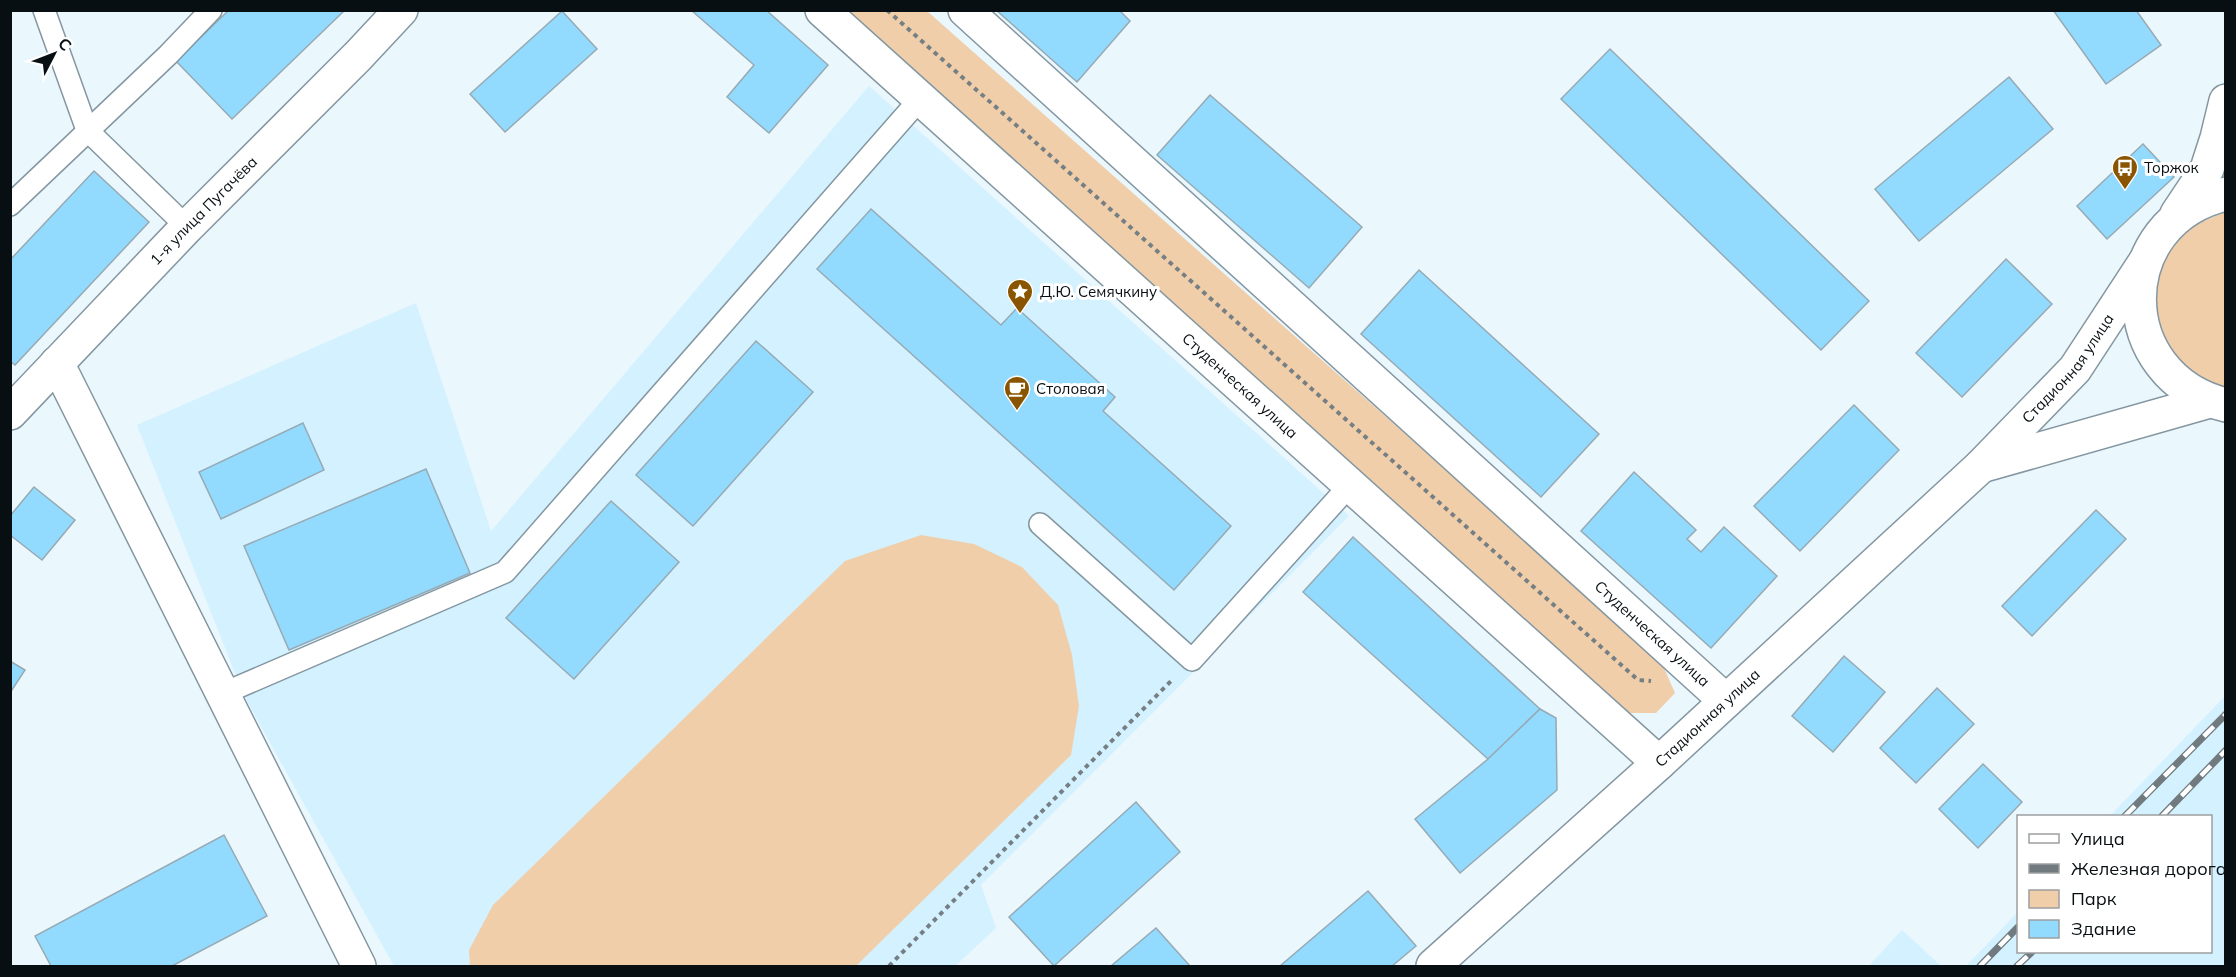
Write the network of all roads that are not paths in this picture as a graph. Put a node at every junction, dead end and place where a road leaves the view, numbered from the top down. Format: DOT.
graph roads {
  1 [pos="44,10"];
  2 [pos="211,10"];
  3 [pos="400,10"];
  4 [pos="822,10"];
  5 [pos="965,10"];
  6 [pos="920,99"];
  7 [pos="2226,101"];
  8 [pos="87,130"];
  9 [pos="2226,194"];
  10 [pos="10,205"];
  11 [pos="2170,224"];
  12 [pos="187,227"];
  13 [pos="2145,262"];
  14 [pos="57,363"];
  15 [pos="2218,403"];
  16 [pos="10,413"];
  17 [pos="1980,467"];
  18 [pos="1350,485"];
  19 [pos="1040,524"];
  20 [pos="222,694"];
  21 [pos="1726,702"];
  22 [pos="1659,764"];
  23 [pos="359,966"];
  24 [pos="1433,966"];
  1 -- 8 [label="lane"];
  2 -- 8 [label="lane"];
  3 -- 12 [label="street, 1-я улица Пугачёва"];
  4 -- 6 [label="street, Студенческая улица"];
  5 -- 21 [label="street, Студенческая улица"];
  6 -- 18 [label="street, Студенческая улица"];
  6 -- 20 [label="lane"];
  7 -- 11 [label="street"];
  8 -- 10 [label="lane"];
  8 -- 12 [label="lane"];
  9 -- 11 [label="street"];
  11 -- 13 [label="street, Стадионная улица"];
  12 -- 14 [label="street, 1-я улица Пугачёва"];
  13 -- 15 [label="street"];
  13 -- 17 [label="street, Стадионная улица"];
  14 -- 16 [label="street, 1-я улица Пугачёва"];
  14 -- 20 [label="street"];
  15 -- 17 [label="street, Стадионная улица"];
  17 -- 21 [label="street, Стадионная улица"];
  18 -- 19 [label="lane"];
  18 -- 22 [label="street, Студенческая улица"];
  20 -- 23 [label="street"];
  21 -- 22 [label="street, Стадионная улица"];
  22 -- 24 [label="street, Стадионная улица"];
}
